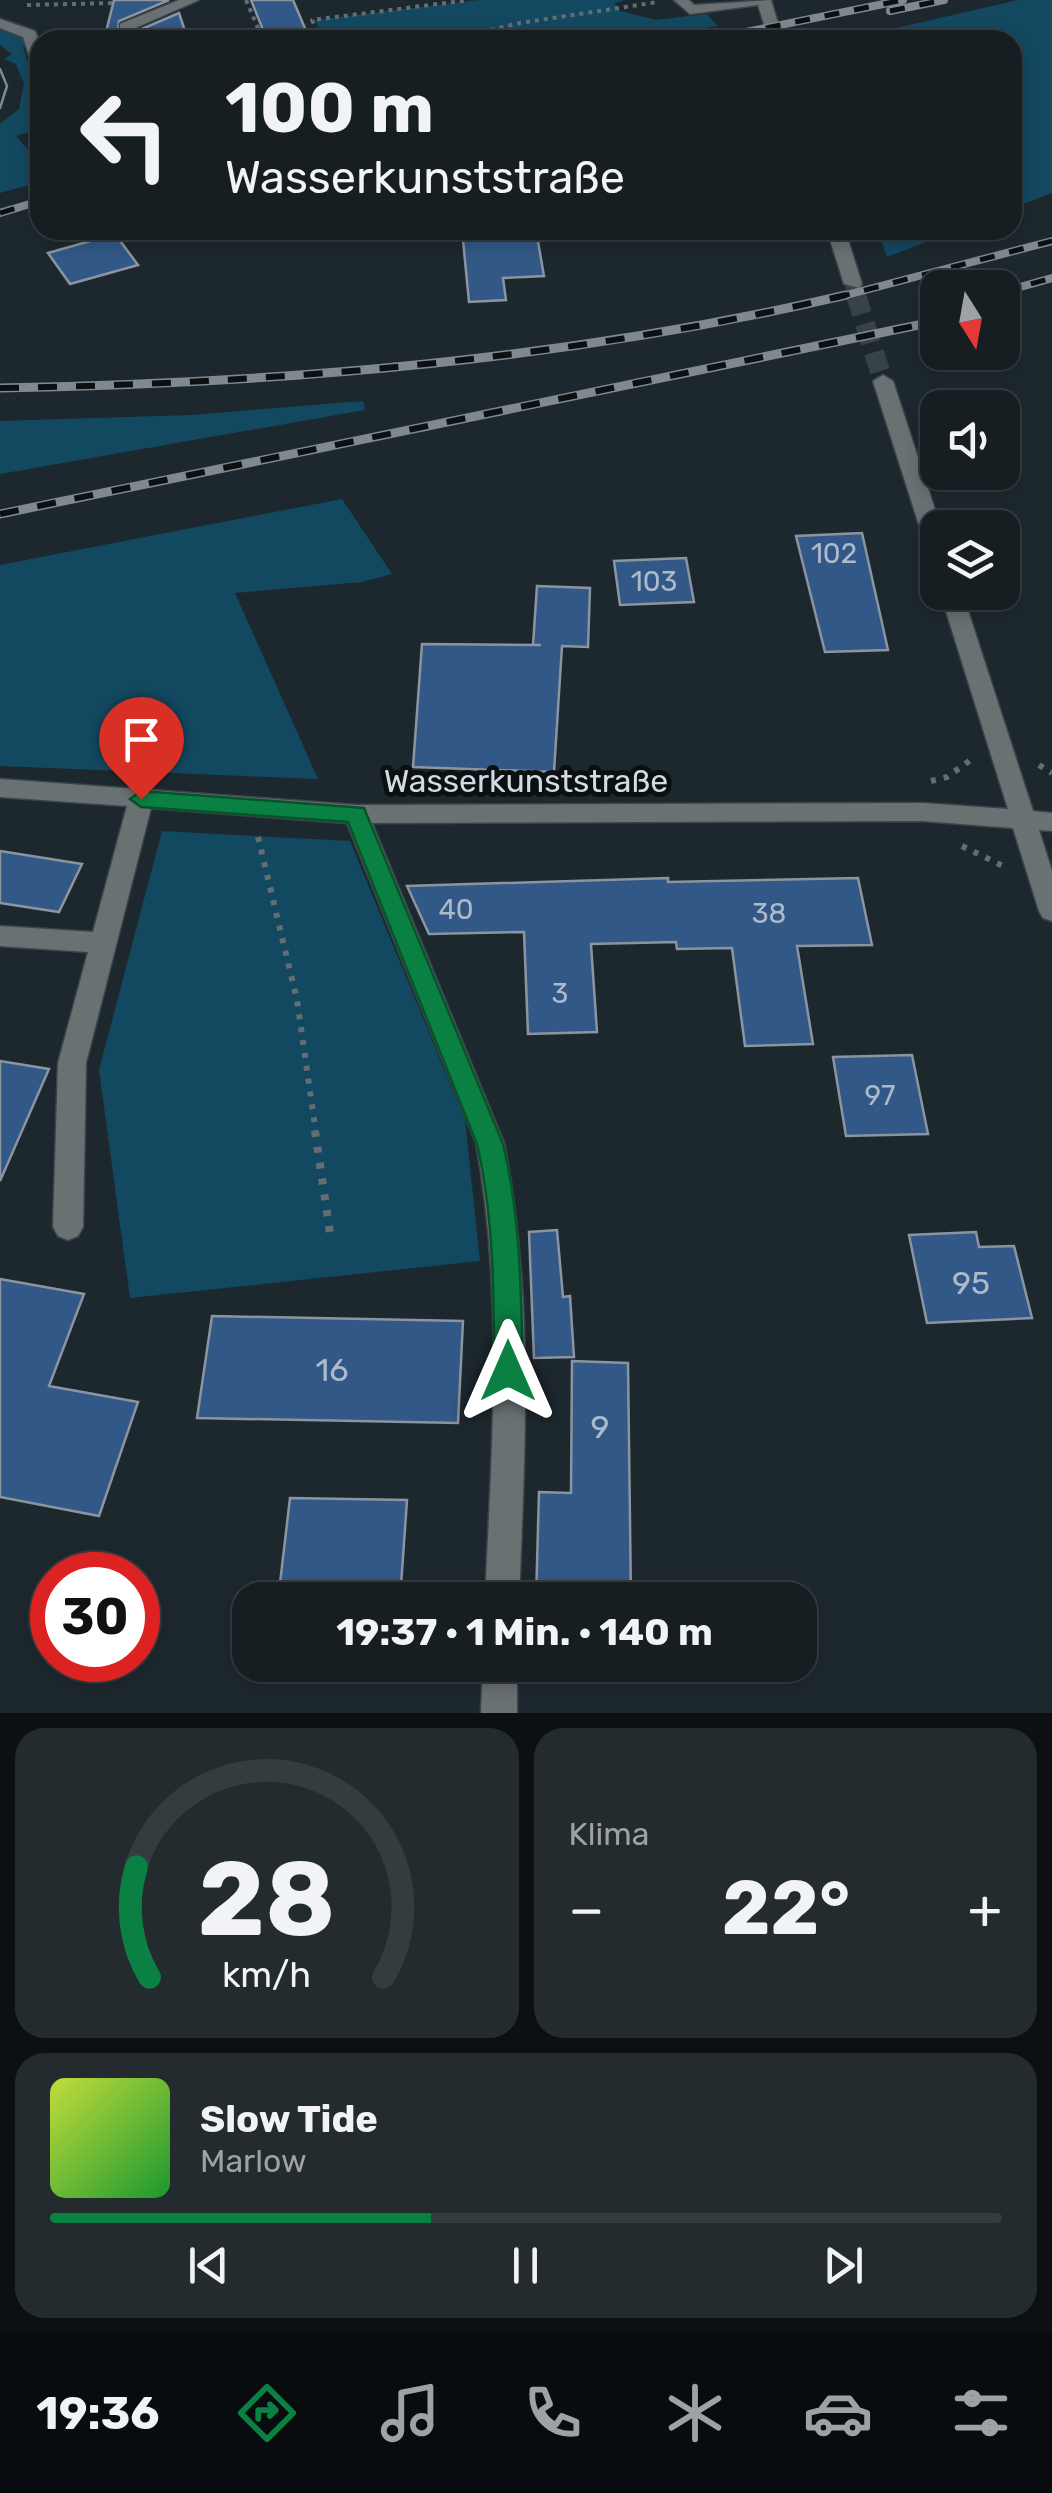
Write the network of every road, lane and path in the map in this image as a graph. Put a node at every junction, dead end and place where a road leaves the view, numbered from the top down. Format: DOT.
graph roads {
  1 [pos="192,0"];
  2 [pos="246,0"];
  3 [pos="469,0"];
  4 [pos="678,0"];
  5 [pos="763,0"];
  6 [pos="120,3"];
  7 [pos="20,5"];
  8 [pos="0,23"];
  9 [pos="126,30"];
  10 [pos="260,30"];
  11 [pos="317,30"];
  12 [pos="496,30"];
  13 [pos="773,30"];
  14 [pos="30,34"];
  15 [pos="839,240"];
  16 [pos="853,284"];
  17 [pos="883,382"];
  18 [pos="925,510"];
  19 [pos="957,610"];
  20 [pos="973,758"];
  21 [pos="917,785"];
  22 [pos="0,788"];
  23 [pos="141,799"];
  24 [pos="356,814"];
  25 [pos="1023,820"];
  26 [pos="1052,822"];
  27 [pos="257,834"];
  28 [pos="1052,911"];
  29 [pos="0,936"];
  30 [pos="102,943"];
  31 [pos="68,1226"];
  32 [pos="330,1233"];
  33 [pos="502,1582"];
  34 [pos="500,1682"];
  35 [pos="499,1713"];
  1 -- 9 [label="street"];
  2 -- 10 [label="path"];
  3 -- 11 [label="path"];
  4 -- 5 [label="street"];
  4 -- 12 [label="path"];
  5 -- 13 [label="street"];
  6 -- 7 [label="path"];
  8 -- 14 [label="street"];
  15 -- 16 [label="street"];
  17 -- 18 [label="street"];
  19 -- 25 [label="street"];
  20 -- 21 [label="path"];
  22 -- 23 [label="street, Wasserkunststraße"];
  23 -- 24 [label="street, Wasserkunststraße"];
  23 -- 30 [label="street"];
  24 -- 25 [label="street, Wasserkunststraße"];
  24 -- 33 [label="street"];
  25 -- 26 [label="street, Wasserkunststraße"];
  25 -- 28 [label="street"];
  27 -- 32 [label="path"];
  29 -- 30 [label="street"];
  30 -- 31 [label="street"];
  34 -- 35 [label="street"];
}
